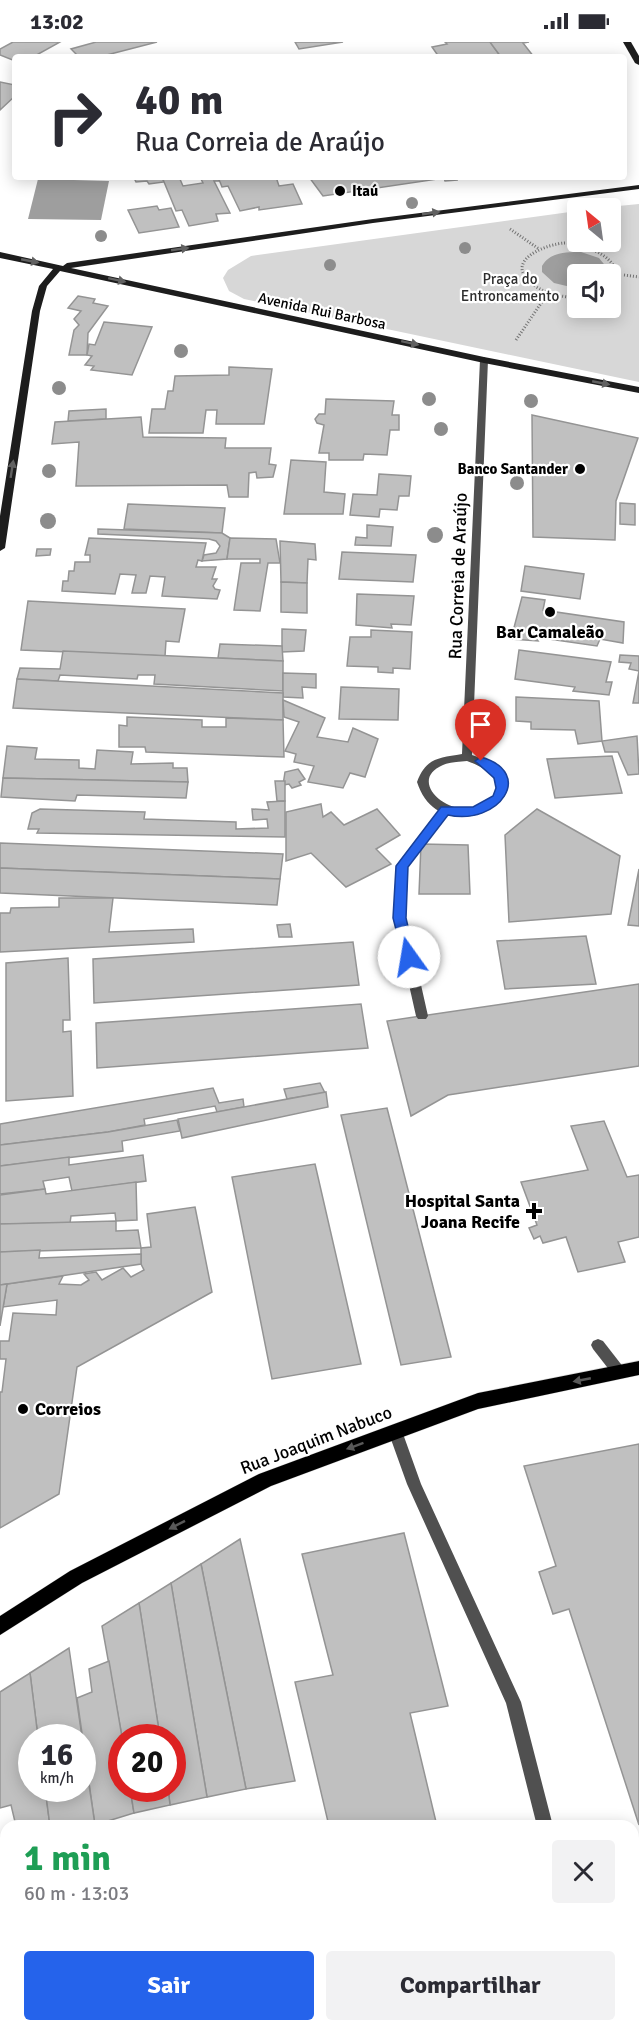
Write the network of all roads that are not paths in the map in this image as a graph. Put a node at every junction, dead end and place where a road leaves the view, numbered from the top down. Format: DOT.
graph roads {
  1 [pos="627,42"];
  2 [pos="639,63"];
  3 [pos="639,188"];
  4 [pos="0,255"];
  5 [pos="59,267"];
  6 [pos="484,360"];
  7 [pos="639,390"];
  8 [pos="0,548"];
  9 [pos="467,757"];
  10 [pos="445,810"];
  11 [pos="422,1016"];
  12 [pos="598,1345"];
  13 [pos="639,1368"];
  14 [pos="620,1372"];
  15 [pos="395,1431"];
  16 [pos="0,1626"];
  17 [pos="543,1820"];
  1 -- 2 [label="main road"];
  5 -- 3 [label="main road, one-way"];
  4 -- 5 [label="main road, Avenida Rui Barbosa, one-way"];
  5 -- 6 [label="main road, Avenida Rui Barbosa, one-way"];
  8 -- 5 [label="main road, one-way"];
  6 -- 7 [label="main road, Avenida Rui Barbosa, one-way"];
  6 -- 9 [label="street, Rua Correia de Araújo"];
  9 -- 10 [label="street"];
  9 -- 10 [label="street"];
  10 -- 11 [label="street"];
  12 -- 14 [label="street"];
  13 -- 14 [label="main road, Rua Joaquim Nabuco"];
  14 -- 15 [label="main road, Rua Joaquim Nabuco, one-way"];
  15 -- 16 [label="main road, Rua Joaquim Nabuco, one-way"];
  15 -- 17 [label="street"];
}
